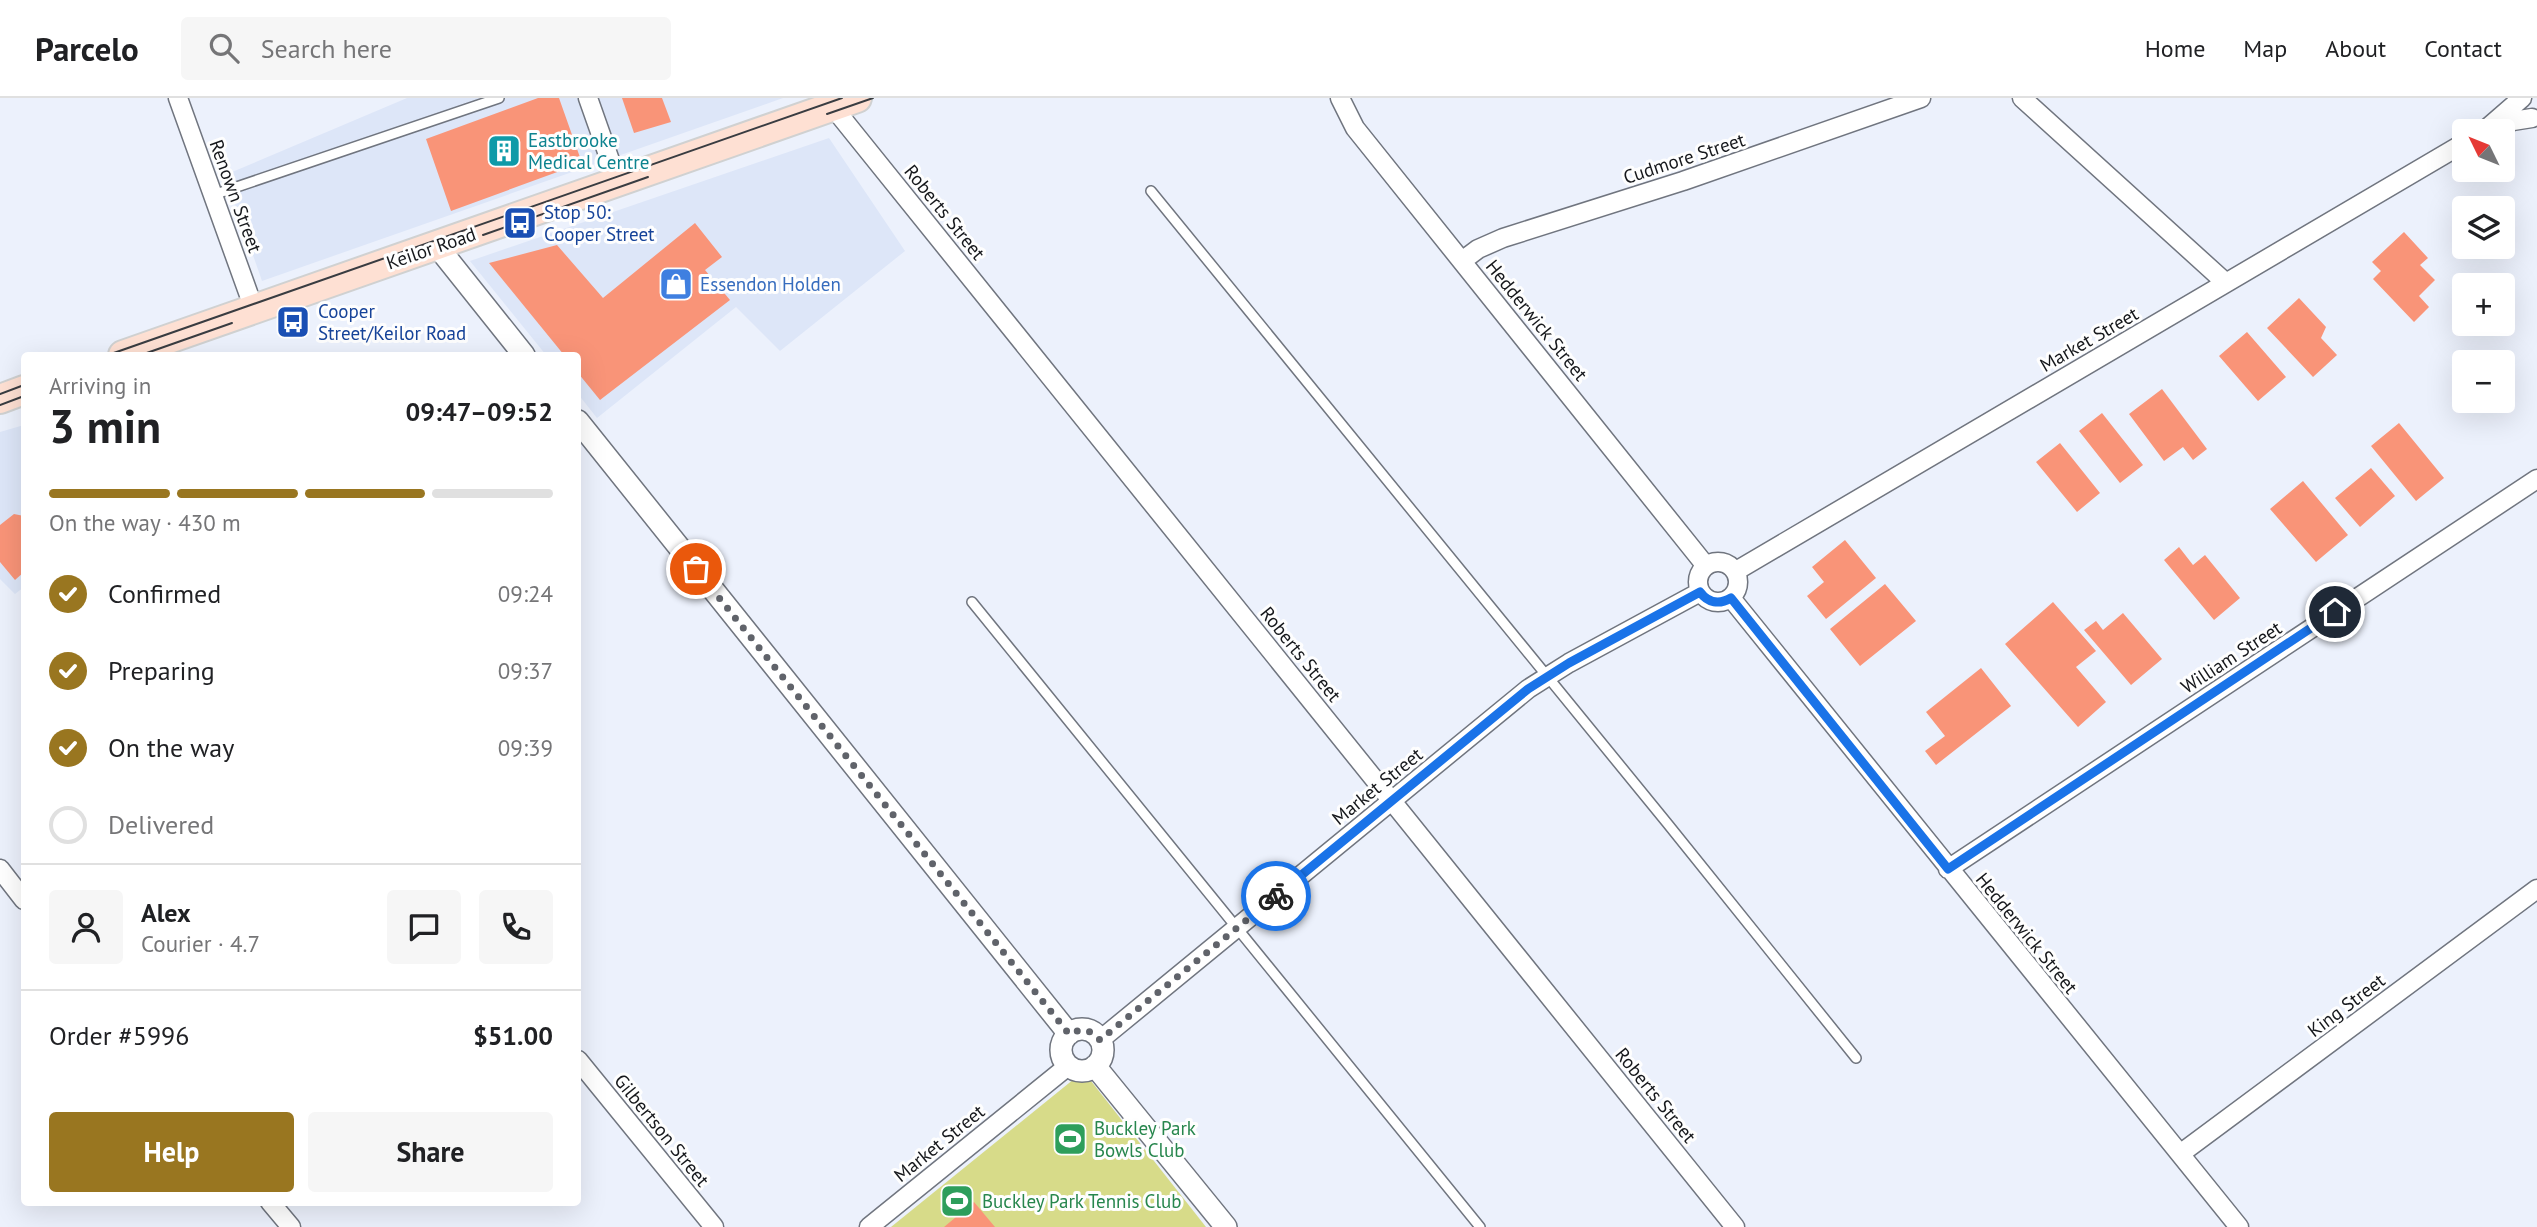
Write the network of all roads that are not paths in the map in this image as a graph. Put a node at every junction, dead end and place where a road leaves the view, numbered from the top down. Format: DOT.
graph roads {
  1 [pos="178,98"];
  2 [pos="499,98"];
  3 [pos="588,98"];
  4 [pos="1340,98"];
  5 [pos="1921,98"];
  6 [pos="2022,98"];
  7 [pos="2523,98"];
  8 [pos="847,102"];
  9 [pos="2499,119"];
  10 [pos="2534,120"];
  11 [pos="2515,121"];
  12 [pos="2452,150"];
  13 [pos="618,183"];
  14 [pos="1151,191"];
  15 [pos="213,195"];
  16 [pos="436,246"];
  17 [pos="1462,261"];
  18 [pos="2226,283"];
  19 [pos="254,309"];
  20 [pos="132,352"];
  21 [pos="522,352"];
  22 [pos="21,391"];
  23 [pos="0,399"];
  24 [pos="581,425"];
  25 [pos="2537,479"];
  26 [pos="1706,566"];
  27 [pos="1736,571"];
  28 [pos="1700,592"];
  29 [pos="1731,598"];
  30 [pos="972,602"];
  31 [pos="1547,677"];
  32 [pos="1393,801"];
  33 [pos="1948,869"];
  34 [pos="0,870"];
  35 [pos="2537,890"];
  36 [pos="21,896"];
  37 [pos="1237,928"];
  38 [pos="1069,1034"];
  39 [pos="1100,1040"];
  40 [pos="1856,1058"];
  41 [pos="581,1064"];
  42 [pos="1068,1066"];
  43 [pos="1095,1066"];
  44 [pos="2180,1154"];
  45 [pos="273,1206"];
  46 [pos="290,1227"];
  47 [pos="714,1227"];
  48 [pos="869,1227"];
  49 [pos="1226,1227"];
  50 [pos="1479,1227"];
  51 [pos="1735,1227"];
  52 [pos="2239,1227"];
  1 -- 15 [label="street, Renown Street"];
  2 -- 15 [label="lane"];
  3 -- 13 [label="street"];
  4 -- 17 [label="street, Hedderwick Street"];
  5 -- 17 [label="street, Cudmore Street"];
  6 -- 18 [label="street"];
  7 -- 9 [label="street"];
  7 -- 10 [label="street"];
  8 -- 13 [label="main road, Keilor Road"];
  8 -- 32 [label="street, Roberts Street"];
  10 -- 11 [label="street"];
  12 -- 18 [label="street, Market Street"];
  13 -- 16 [label="main road, Keilor Road"];
  14 -- 31 [label="lane"];
  15 -- 19 [label="street, Renown Street"];
  16 -- 19 [label="main road, Keilor Road"];
  16 -- 21 [label="street"];
  17 -- 26 [label="street, Hedderwick Street"];
  18 -- 27 [label="street, Market Street"];
  19 -- 20 [label="main road, Keilor Road"];
  22 -- 23 [label="main road"];
  24 -- 38 [label="street"];
  25 -- 33 [label="street, William Street"];
  26 -- 27 [label="street"];
  26 -- 28 [label="street"];
  27 -- 29 [label="street"];
  28 -- 29 [label="street"];
  28 -- 31 [label="street, Market Street"];
  29 -- 33 [label="street, Hedderwick Street"];
  30 -- 37 [label="lane"];
  31 -- 32 [label="street, Market Street"];
  31 -- 40 [label="lane"];
  32 -- 37 [label="street, Market Street"];
  32 -- 51 [label="street, Roberts Street"];
  33 -- 44 [label="street, Hedderwick Street"];
  34 -- 36 [label="street"];
  35 -- 44 [label="street, King Street"];
  37 -- 39 [label="street, Market Street"];
  37 -- 50 [label="lane"];
  38 -- 39 [label="street"];
  38 -- 42 [label="street"];
  39 -- 43 [label="street"];
  41 -- 47 [label="street, Gilbertson Street"];
  42 -- 43 [label="street"];
  42 -- 48 [label="street, Market Street"];
  43 -- 49 [label="street"];
  44 -- 52 [label="street, Hedderwick Street"];
  45 -- 46 [label="street"];
}
